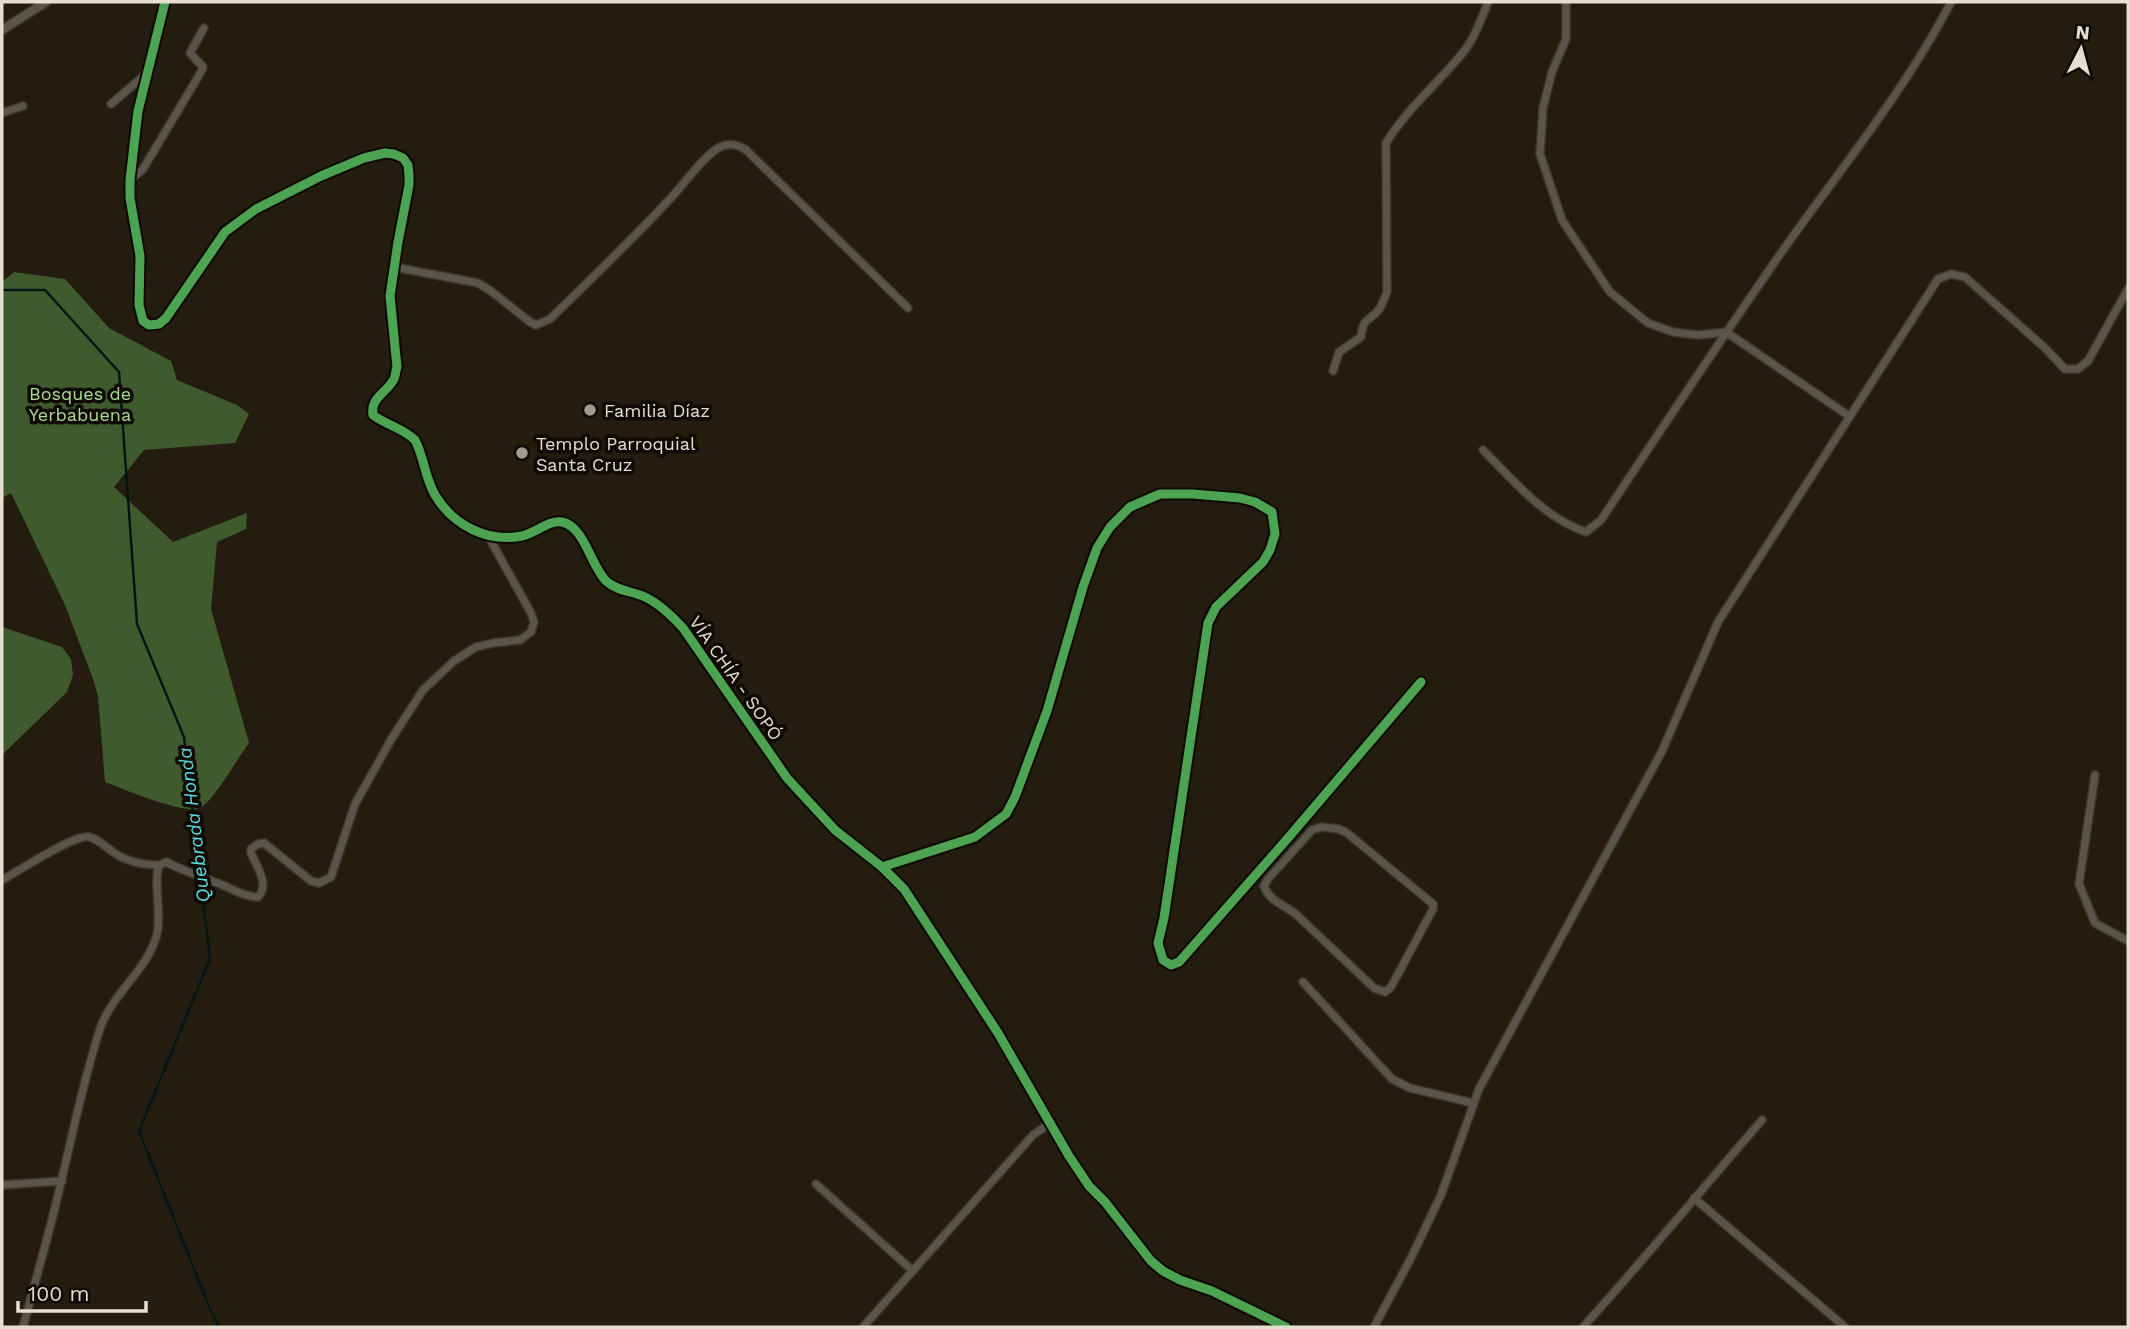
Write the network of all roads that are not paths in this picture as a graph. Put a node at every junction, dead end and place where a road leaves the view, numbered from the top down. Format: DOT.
graph roads {
  1 [pos="46,2"];
  2 [pos="165,2"];
  3 [pos="1488,2"];
  4 [pos="1566,2"];
  5 [pos="1951,2"];
  6 [pos="204,28"];
  7 [pos="2,30"];
  8 [pos="146,74"];
  9 [pos="111,104"];
  10 [pos="23,106"];
  11 [pos="2,113"];
  12 [pos="130,180"];
  13 [pos="394,267"];
  14 [pos="2128,289"];
  15 [pos="908,308"];
  16 [pos="1726,332"];
  17 [pos="1333,371"];
  18 [pos="1850,416"];
  19 [pos="1483,450"];
  20 [pos="487,534"];
  21 [pos="1421,681"];
  22 [pos="2095,775"];
  23 [pos="1288,838"];
  24 [pos="1297,847"];
  25 [pos="159,865"];
  26 [pos="882,867"];
  27 [pos="2,880"];
  28 [pos="2128,941"];
  29 [pos="1303,982"];
  30 [pos="1474,1103"];
  31 [pos="1762,1120"];
  32 [pos="1049,1124"];
  33 [pos="62,1181"];
  34 [pos="816,1184"];
  35 [pos="2,1185"];
  36 [pos="1694,1198"];
  37 [pos="913,1271"];
  38 [pos="23,1327"];
  39 [pos="863,1327"];
  40 [pos="1286,1327"];
  41 [pos="1374,1327"];
  42 [pos="1583,1327"];
  43 [pos="1846,1327"];
  1 -- 7 [label="street"];
  2 -- 8 [label="street, VÍA CHÍA - SOPÓ"];
  3 -- 17 [label="street"];
  4 -- 16 [label="street"];
  5 -- 16 [label="street"];
  6 -- 12 [label="street"];
  8 -- 9 [label="street"];
  8 -- 12 [label="street, VÍA CHÍA - SOPÓ"];
  10 -- 11 [label="street"];
  12 -- 13 [label="street, VÍA CHÍA - SOPÓ"];
  13 -- 15 [label="street"];
  13 -- 20 [label="street, VÍA CHÍA - SOPÓ"];
  14 -- 18 [label="street"];
  16 -- 18 [label="street"];
  16 -- 19 [label="street"];
  18 -- 30 [label="street"];
  20 -- 25 [label="street"];
  20 -- 26 [label="street, VÍA CHÍA - SOPÓ"];
  21 -- 23 [label="street"];
  22 -- 28 [label="street"];
  23 -- 24 [label="street"];
  23 -- 26 [label="street"];
  24 -- 24 [label="street"];
  25 -- 27 [label="street"];
  25 -- 33 [label="street"];
  26 -- 32 [label="street, VÍA CHÍA - SOPÓ"];
  29 -- 30 [label="street"];
  30 -- 41 [label="street"];
  31 -- 36 [label="street"];
  32 -- 37 [label="street"];
  32 -- 40 [label="street, VÍA CHÍA - SOPÓ"];
  33 -- 35 [label="street"];
  33 -- 38 [label="street"];
  34 -- 37 [label="street"];
  36 -- 42 [label="street"];
  36 -- 43 [label="street"];
  37 -- 39 [label="street"];
}
